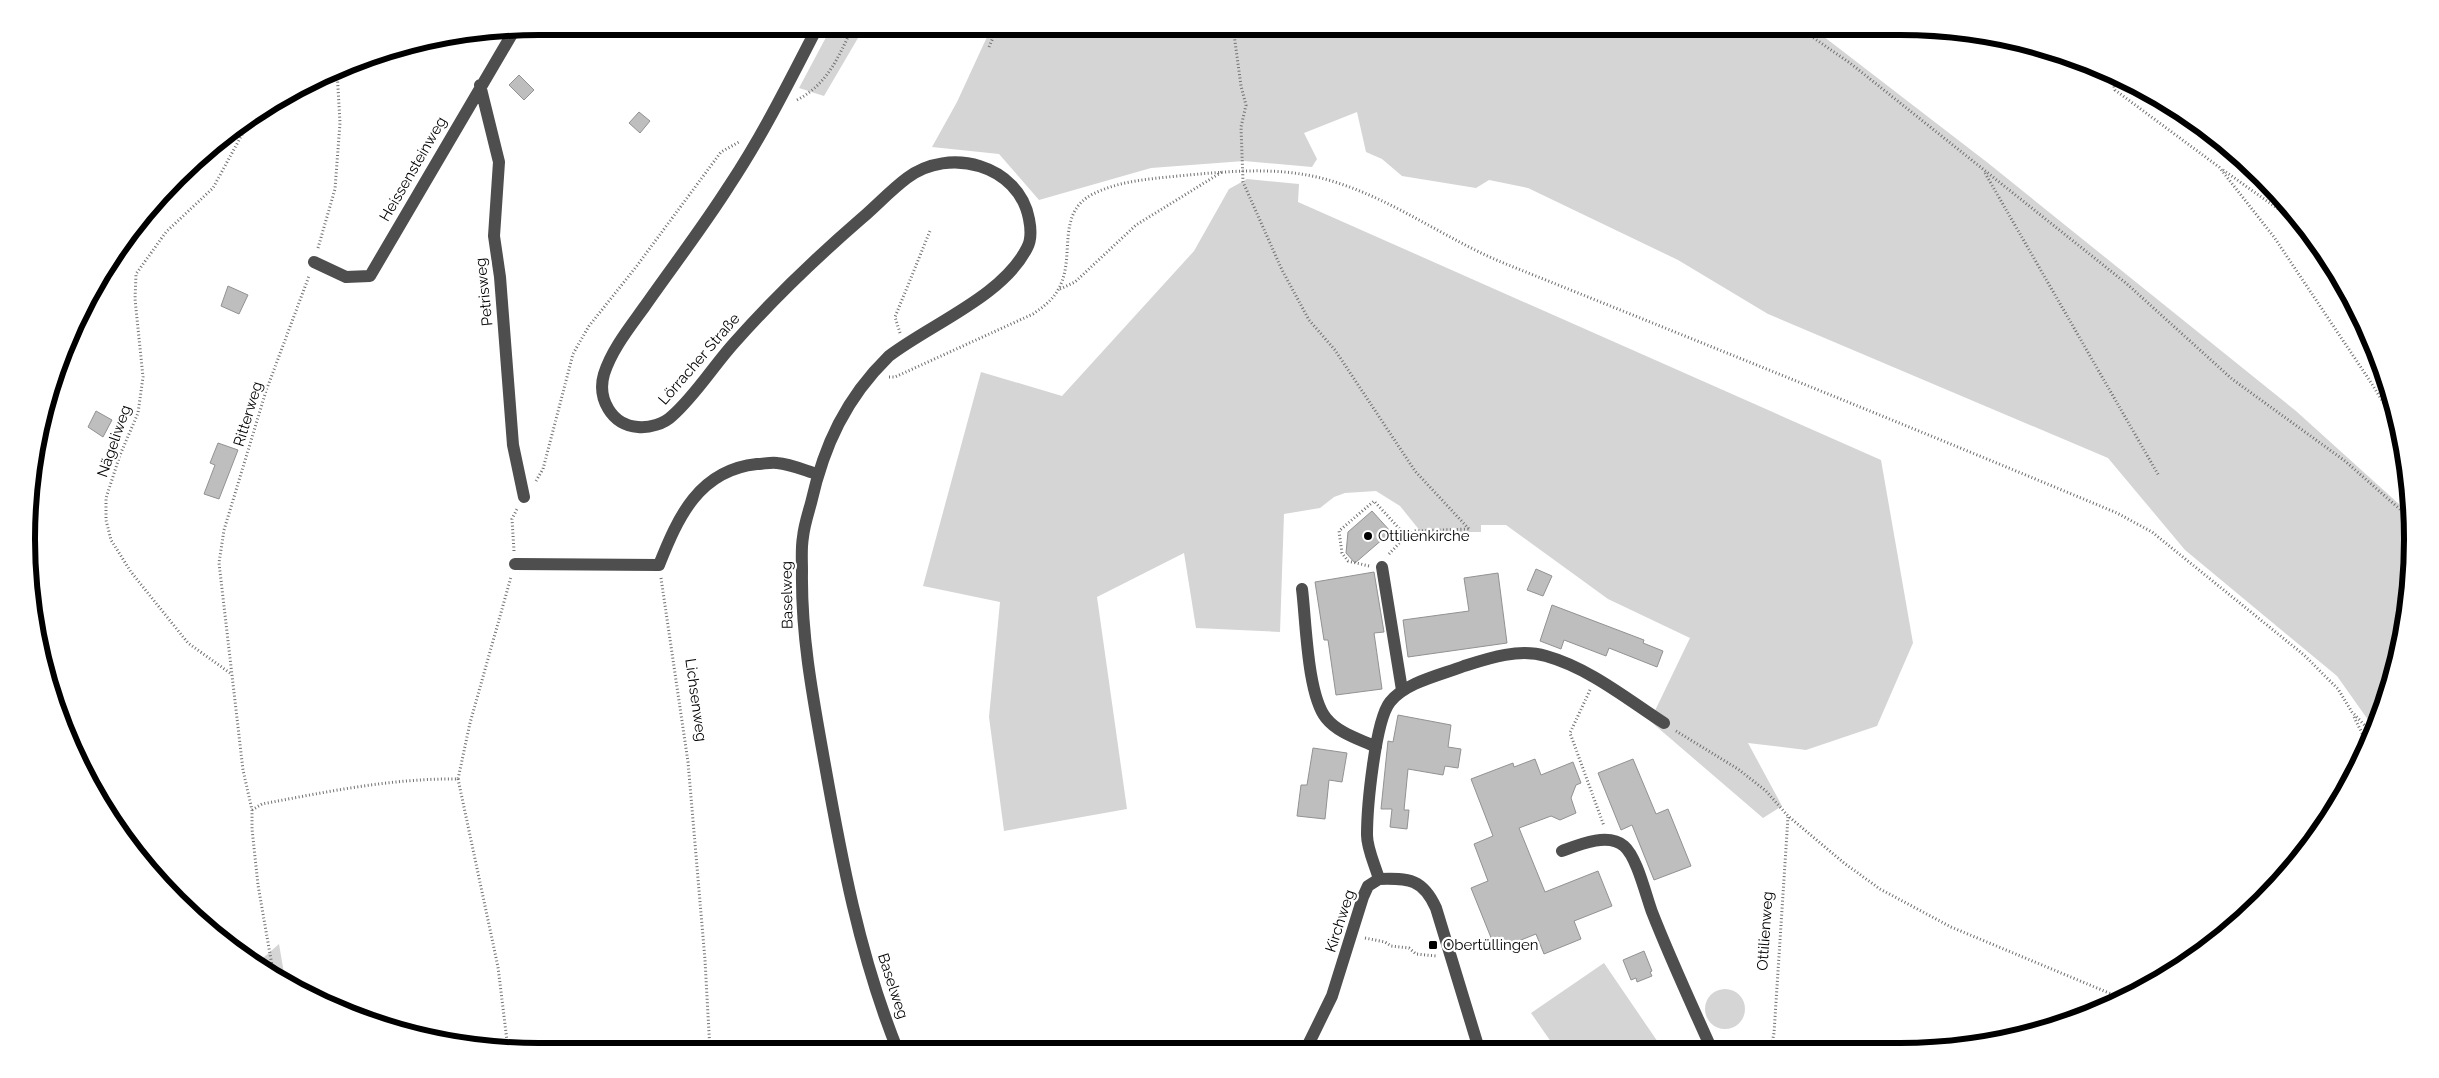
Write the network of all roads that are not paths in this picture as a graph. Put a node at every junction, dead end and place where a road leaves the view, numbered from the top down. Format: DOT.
graph roads {
  1 [pos="813,35"];
  2 [pos="511,36"];
  3 [pos="480,85"];
  4 [pos="1029,220"];
  5 [pos="314,262"];
  6 [pos="817,474"];
  7 [pos="524,497"];
  8 [pos="515,564"];
  9 [pos="1382,568"];
  10 [pos="1302,589"];
  11 [pos="1402,690"];
  12 [pos="1664,723"];
  13 [pos="1376,747"];
  14 [pos="1562,851"];
  15 [pos="1379,878"];
  16 [pos="895,1043"];
  17 [pos="1309,1043"];
  18 [pos="1477,1043"];
  19 [pos="1709,1043"];
  1 -- 4 [label="street, Lörracher Straße"];
  2 -- 3 [label="street, Heissensteinweg"];
  3 -- 5 [label="street, Heissensteinweg"];
  3 -- 7 [label="street, Petrisweg"];
  4 -- 6 [label="street, Baselweg"];
  6 -- 8 [label="street"];
  6 -- 16 [label="street, Baselweg"];
  9 -- 11 [label="street"];
  10 -- 13 [label="street"];
  11 -- 12 [label="street"];
  11 -- 13 [label="street"];
  13 -- 15 [label="street"];
  14 -- 19 [label="street"];
  15 -- 17 [label="street, Kirchweg"];
  15 -- 18 [label="street"];
}
